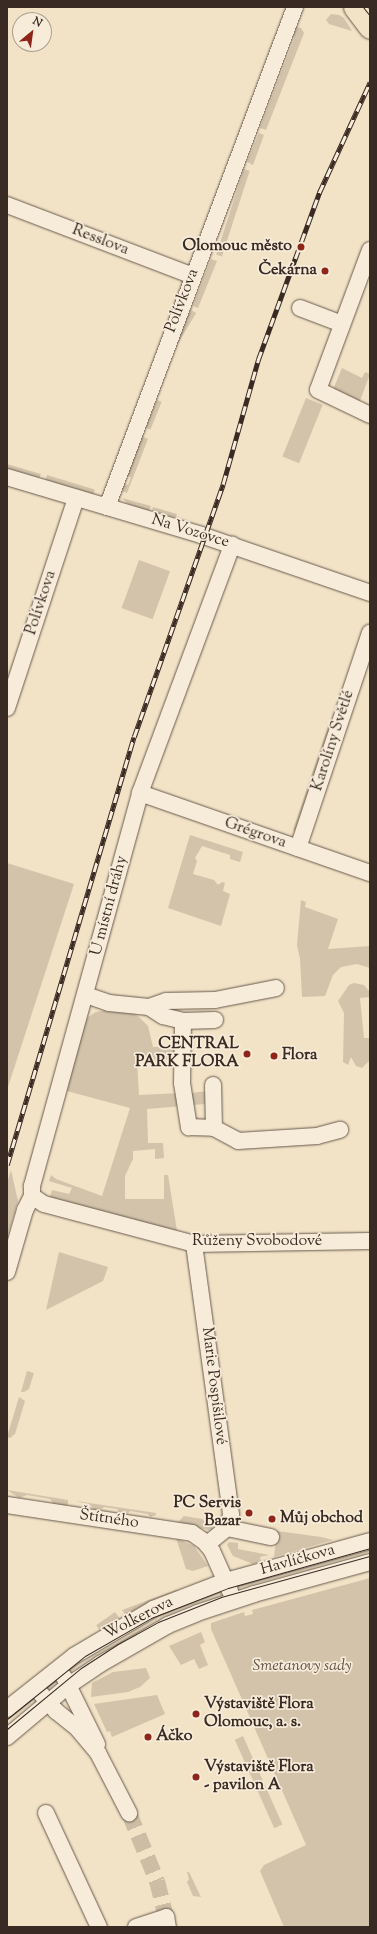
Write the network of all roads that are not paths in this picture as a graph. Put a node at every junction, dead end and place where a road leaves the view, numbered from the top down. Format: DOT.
graph roads {
  1 [pos="295,7"];
  2 [pos="298,7"];
  3 [pos="308,7"];
  4 [pos="354,7"];
  5 [pos="370,28"];
  6 [pos="7,205"];
  7 [pos="370,250"];
  8 [pos="193,276"];
  9 [pos="300,308"];
  10 [pos="342,324"];
  11 [pos="370,415"];
  12 [pos="7,477"];
  13 [pos="72,496"];
  14 [pos="115,509"];
  15 [pos="232,545"];
  16 [pos="370,593"];
  17 [pos="370,633"];
  18 [pos="7,708"];
  19 [pos="140,793"];
  20 [pos="298,848"];
  21 [pos="370,873"];
  22 [pos="276,988"];
  23 [pos="86,995"];
  24 [pos="149,1007"];
  25 [pos="215,1020"];
  26 [pos="183,1021"];
  27 [pos="214,1085"];
  28 [pos="214,1128"];
  29 [pos="340,1130"];
  30 [pos="32,1196"];
  31 [pos="370,1241"];
  32 [pos="189,1243"];
  33 [pos="7,1272"];
  34 [pos="7,1505"];
  35 [pos="227,1528"];
  36 [pos="271,1537"];
  37 [pos="370,1541"];
  38 [pos="207,1544"];
  39 [pos="370,1562"];
  40 [pos="226,1581"];
  41 [pos="234,1601"];
  42 [pos="58,1668"];
  43 [pos="69,1685"];
  44 [pos="35,1686"];
  45 [pos="47,1702"];
  46 [pos="7,1709"];
  47 [pos="7,1737"];
  48 [pos="98,1753"];
  49 [pos="46,1813"];
  50 [pos="128,1814"];
  51 [pos="167,1922"];
  52 [pos="99,1927"];
  53 [pos="136,1927"];
  1 -- 8 [label="street, Polívkova"];
  2 -- 3 [label="street"];
  4 -- 5 [label="main road"];
  6 -- 8 [label="street, Resslova"];
  7 -- 10 [label="street"];
  8 -- 14 [label="street, Polívkova"];
  9 -- 10 [label="street"];
  10 -- 11 [label="street"];
  12 -- 13 [label="street, Na Vozovce"];
  13 -- 14 [label="street, Na Vozovce"];
  13 -- 18 [label="street, Polívkova"];
  14 -- 15 [label="street, Na Vozovce"];
  15 -- 16 [label="street, Na Vozovce"];
  15 -- 19 [label="street, U místní dráhy"];
  17 -- 20 [label="street, Karolíny Světlé"];
  19 -- 20 [label="street, Grégrova"];
  19 -- 23 [label="street, U místní dráhy"];
  20 -- 21 [label="street, Grégrova"];
  22 -- 24 [label="street"];
  23 -- 24 [label="street"];
  23 -- 30 [label="street, U místní dráhy"];
  24 -- 26 [label="street"];
  25 -- 26 [label="street"];
  26 -- 28 [label="street"];
  27 -- 28 [label="street"];
  28 -- 29 [label="street"];
  30 -- 32 [label="street, Růženy Svobodové"];
  30 -- 33 [label="street, U místní dráhy"];
  31 -- 32 [label="street, Růženy Svobodové"];
  32 -- 35 [label="street, Marie Pospíšilové"];
  34 -- 38 [label="street, Štítného"];
  35 -- 36 [label="street"];
  35 -- 38 [label="street"];
  37 -- 40 [label="street, Havlíčkova"];
  38 -- 40 [label="street"];
  39 -- 41 [label="street, Havlíčkova"];
  40 -- 41 [label="street"];
  40 -- 42 [label="street, Wolkerova"];
  41 -- 43 [label="street, Wolkerova"];
  42 -- 43 [label="street"];
  42 -- 44 [label="street, Wolkerova"];
  43 -- 45 [label="street, Wolkerova"];
  43 -- 48 [label="street"];
  44 -- 45 [label="street"];
  44 -- 46 [label="street, Wolkerova"];
  45 -- 47 [label="street, Wolkerova"];
  45 -- 48 [label="street"];
  48 -- 50 [label="street"];
  49 -- 52 [label="street"];
  51 -- 53 [label="street"];
}
